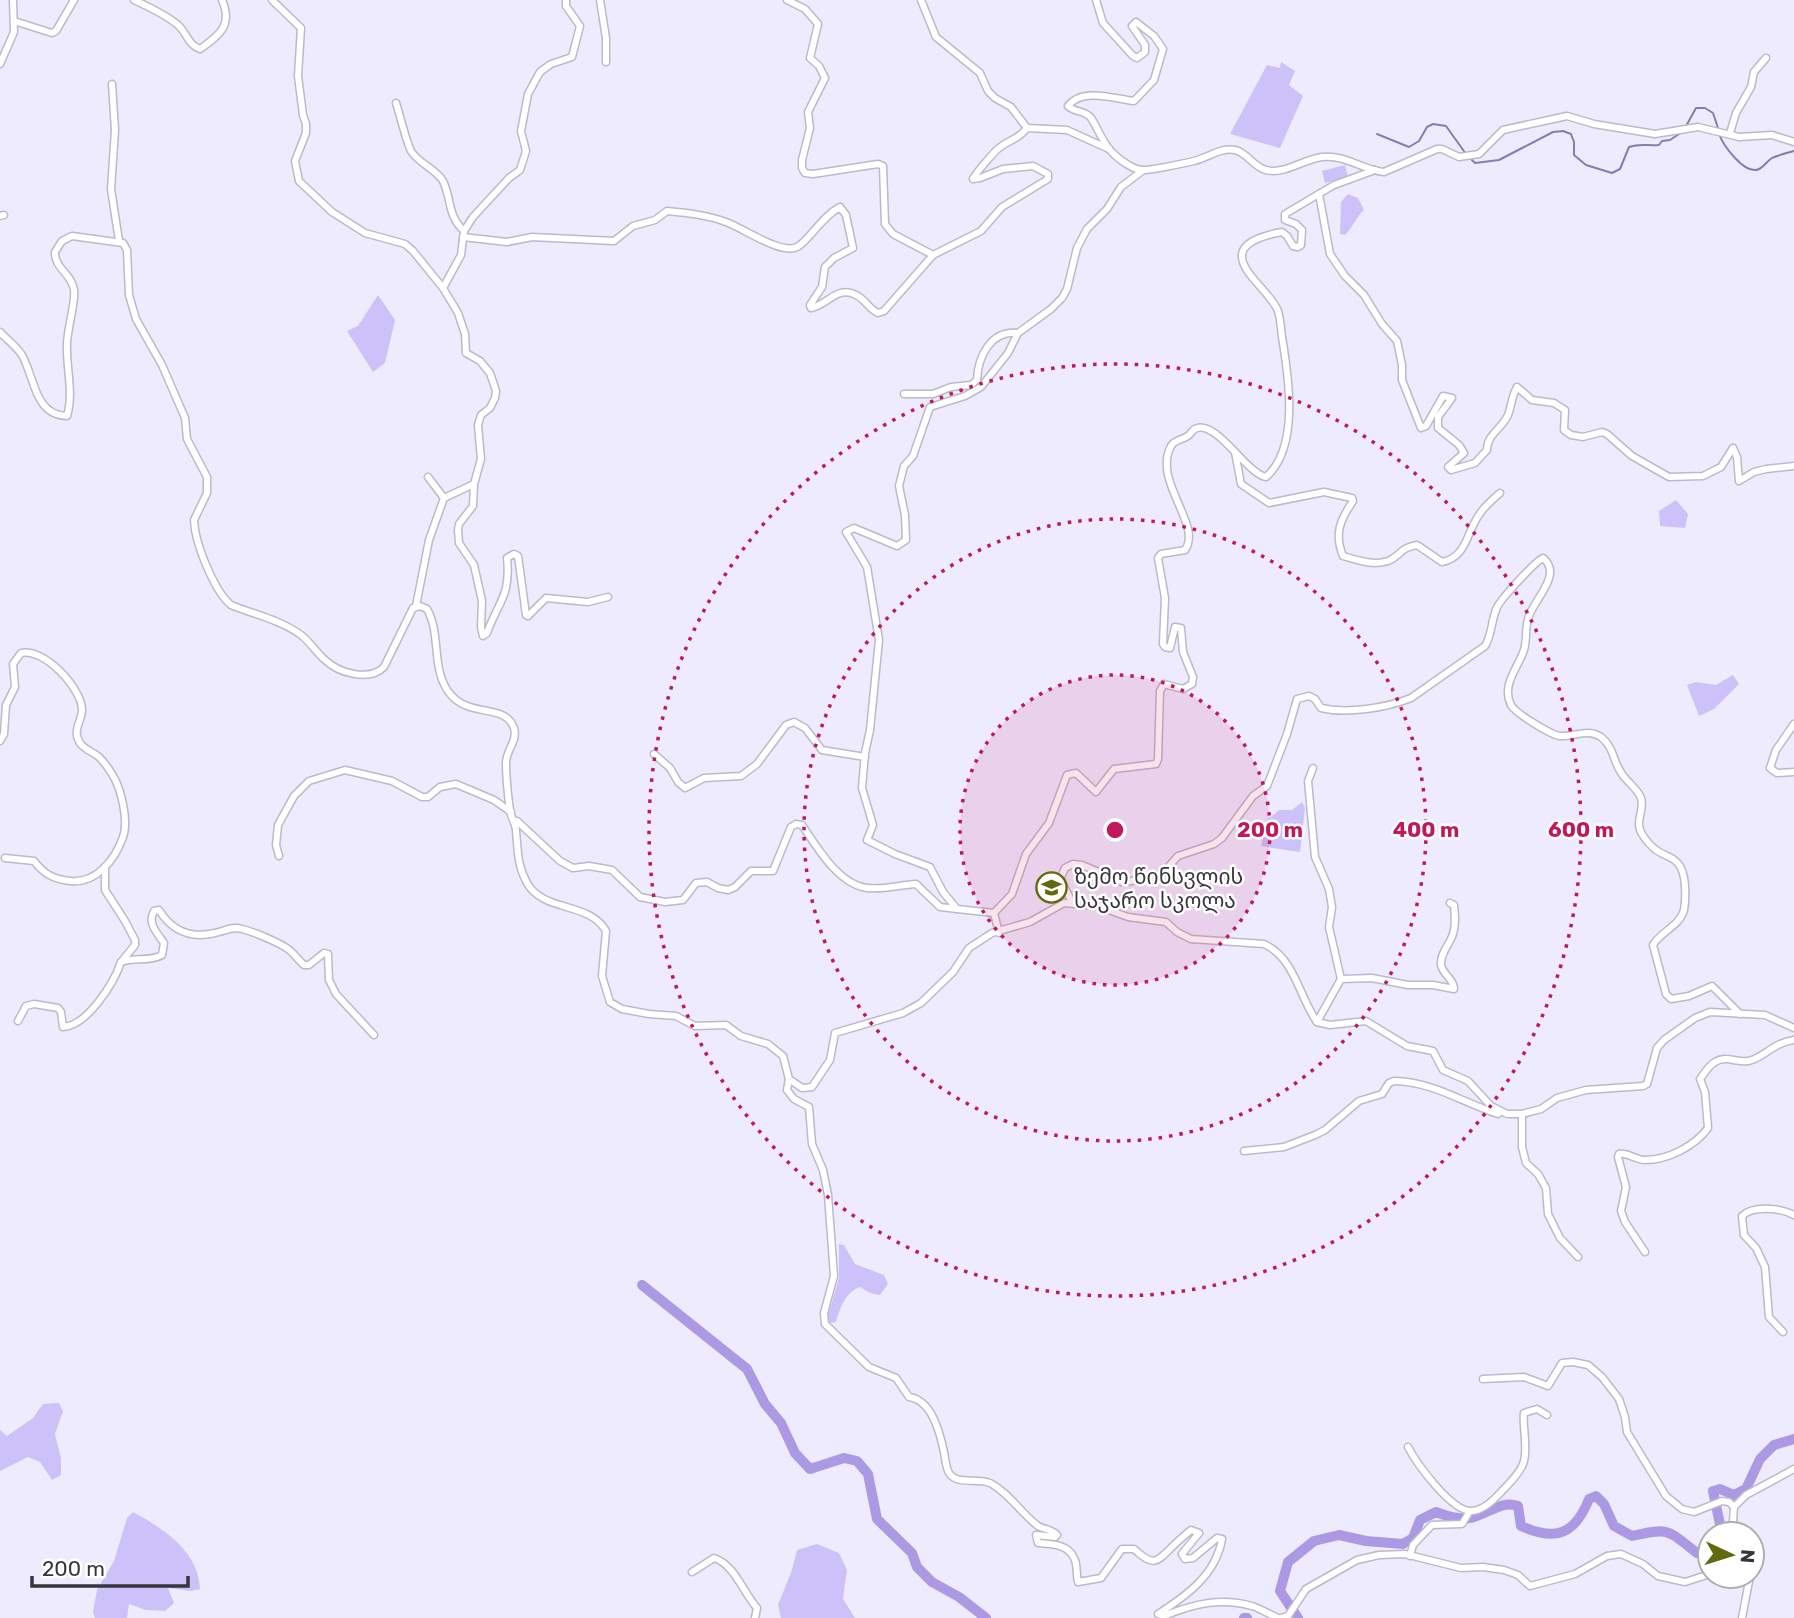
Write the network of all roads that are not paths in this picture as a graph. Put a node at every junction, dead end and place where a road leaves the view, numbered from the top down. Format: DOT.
graph roads {
  1 [pos="13,0"];
  2 [pos="74,0"];
  3 [pos="134,0"];
  4 [pos="222,0"];
  5 [pos="272,0"];
  6 [pos="566,0"];
  7 [pos="600,0"];
  8 [pos="787,0"];
  9 [pos="921,0"];
  10 [pos="1096,0"];
  11 [pos="14,21"];
  12 [pos="1766,58"];
  13 [pos="606,62"];
  14 [pos="0,64"];
  15 [pos="112,83"];
  16 [pos="396,103"];
  17 [pos="1027,128"];
  18 [pos="1723,131"];
  19 [pos="1794,142"];
  20 [pos="1109,149"];
  21 [pos="1142,170"];
  22 [pos="1375,170"];
  23 [pos="1320,194"];
  24 [pos="463,234"];
  25 [pos="119,241"];
  26 [pos="933,256"];
  27 [pos="443,288"];
  28 [pos="0,332"];
  29 [pos="1018,333"];
  30 [pos="905,394"];
  31 [pos="1234,450"];
  32 [pos="1794,466"];
  33 [pos="428,477"];
  34 [pos="474,484"];
  35 [pos="1500,493"];
  36 [pos="444,498"];
  37 [pos="608,597"];
  38 [pos="416,606"];
  39 [pos="1794,724"];
  40 [pos="0,741"];
  41 [pos="654,754"];
  42 [pos="865,757"];
  43 [pos="1313,768"];
  44 [pos="1794,772"];
  45 [pos="510,811"];
  46 [pos="279,856"];
  47 [pos="5,858"];
  48 [pos="105,867"];
  49 [pos="1072,902"];
  50 [pos="1450,904"];
  51 [pos="957,909"];
  52 [pos="994,913"];
  53 [pos="999,933"];
  54 [pos="121,962"];
  55 [pos="1341,979"];
  56 [pos="1740,1014"];
  57 [pos="18,1021"];
  58 [pos="1317,1022"];
  59 [pos="1794,1028"];
  60 [pos="374,1035"];
  61 [pos="1794,1040"];
  62 [pos="789,1079"];
  63 [pos="1507,1114"];
  64 [pos="1522,1114"];
  65 [pos="1244,1152"];
  66 [pos="1794,1215"];
  67 [pos="1645,1252"];
  68 [pos="1578,1257"];
  69 [pos="1783,1332"];
  70 [pos="1483,1378"];
  71 [pos="1547,1415"];
  72 [pos="1408,1447"];
  73 [pos="1794,1469"];
  74 [pos="1734,1507"];
  75 [pos="1470,1511"];
  76 [pos="1733,1520"];
  77 [pos="1410,1556"];
  78 [pos="692,1572"];
  79 [pos="1696,1578"];
  80 [pos="1747,1590"];
  81 [pos="1282,1617"];
  82 [pos="755,1618"];
  83 [pos="1742,1618"];
  1 -- 11 [label="street"];
  2 -- 11 [label="street"];
  3 -- 4 [label="street"];
  5 -- 27 [label="street"];
  6 -- 24 [label="street"];
  7 -- 13 [label="street"];
  8 -- 26 [label="street"];
  9 -- 17 [label="street"];
  10 -- 20 [label="street"];
  11 -- 14 [label="street"];
  12 -- 18 [label="street"];
  15 -- 25 [label="street"];
  16 -- 24 [label="street"];
  17 -- 20 [label="street"];
  17 -- 26 [label="street"];
  18 -- 19 [label="street"];
  18 -- 22 [label="street"];
  20 -- 21 [label="street"];
  21 -- 22 [label="street"];
  21 -- 29 [label="street"];
  22 -- 23 [label="street"];
  23 -- 31 [label="street"];
  23 -- 32 [label="street"];
  24 -- 26 [label="street"];
  24 -- 27 [label="street"];
  25 -- 28 [label="street"];
  25 -- 38 [label="street"];
  27 -- 34 [label="street"];
  29 -- 30 [label="street"];
  29 -- 42 [label="street"];
  31 -- 35 [label="street"];
  31 -- 52 [label="street"];
  33 -- 36 [label="street"];
  34 -- 36 [label="street"];
  34 -- 37 [label="street"];
  36 -- 38 [label="street"];
  38 -- 45 [label="street"];
  39 -- 44 [label="street"];
  40 -- 48 [label="street"];
  41 -- 42 [label="street"];
  42 -- 51 [label="street"];
  43 -- 55 [label="street"];
  45 -- 46 [label="street"];
  45 -- 51 [label="street"];
  45 -- 62 [label="street"];
  47 -- 48 [label="street"];
  48 -- 54 [label="street"];
  49 -- 53 [label="street"];
  49 -- 56 [label="street"];
  49 -- 58 [label="street"];
  50 -- 55 [label="street"];
  51 -- 52 [label="street"];
  52 -- 53 [label="street"];
  53 -- 62 [label="street"];
  54 -- 57 [label="street"];
  54 -- 60 [label="street"];
  55 -- 58 [label="street"];
  56 -- 59 [label="street"];
  56 -- 64 [label="street"];
  58 -- 63 [label="street"];
  61 -- 67 [label="street"];
  62 -- 81 [label="street"];
  63 -- 64 [label="street"];
  63 -- 65 [label="street"];
  64 -- 68 [label="street"];
  66 -- 69 [label="street"];
  70 -- 74 [label="street"];
  71 -- 75 [label="street"];
  72 -- 75 [label="street"];
  73 -- 74 [label="street"];
  74 -- 76 [label="street"];
  75 -- 77 [label="street"];
  77 -- 79 [label="street"];
  77 -- 81 [label="street"];
  78 -- 82 [label="street"];
  80 -- 83 [label="street"];
}
